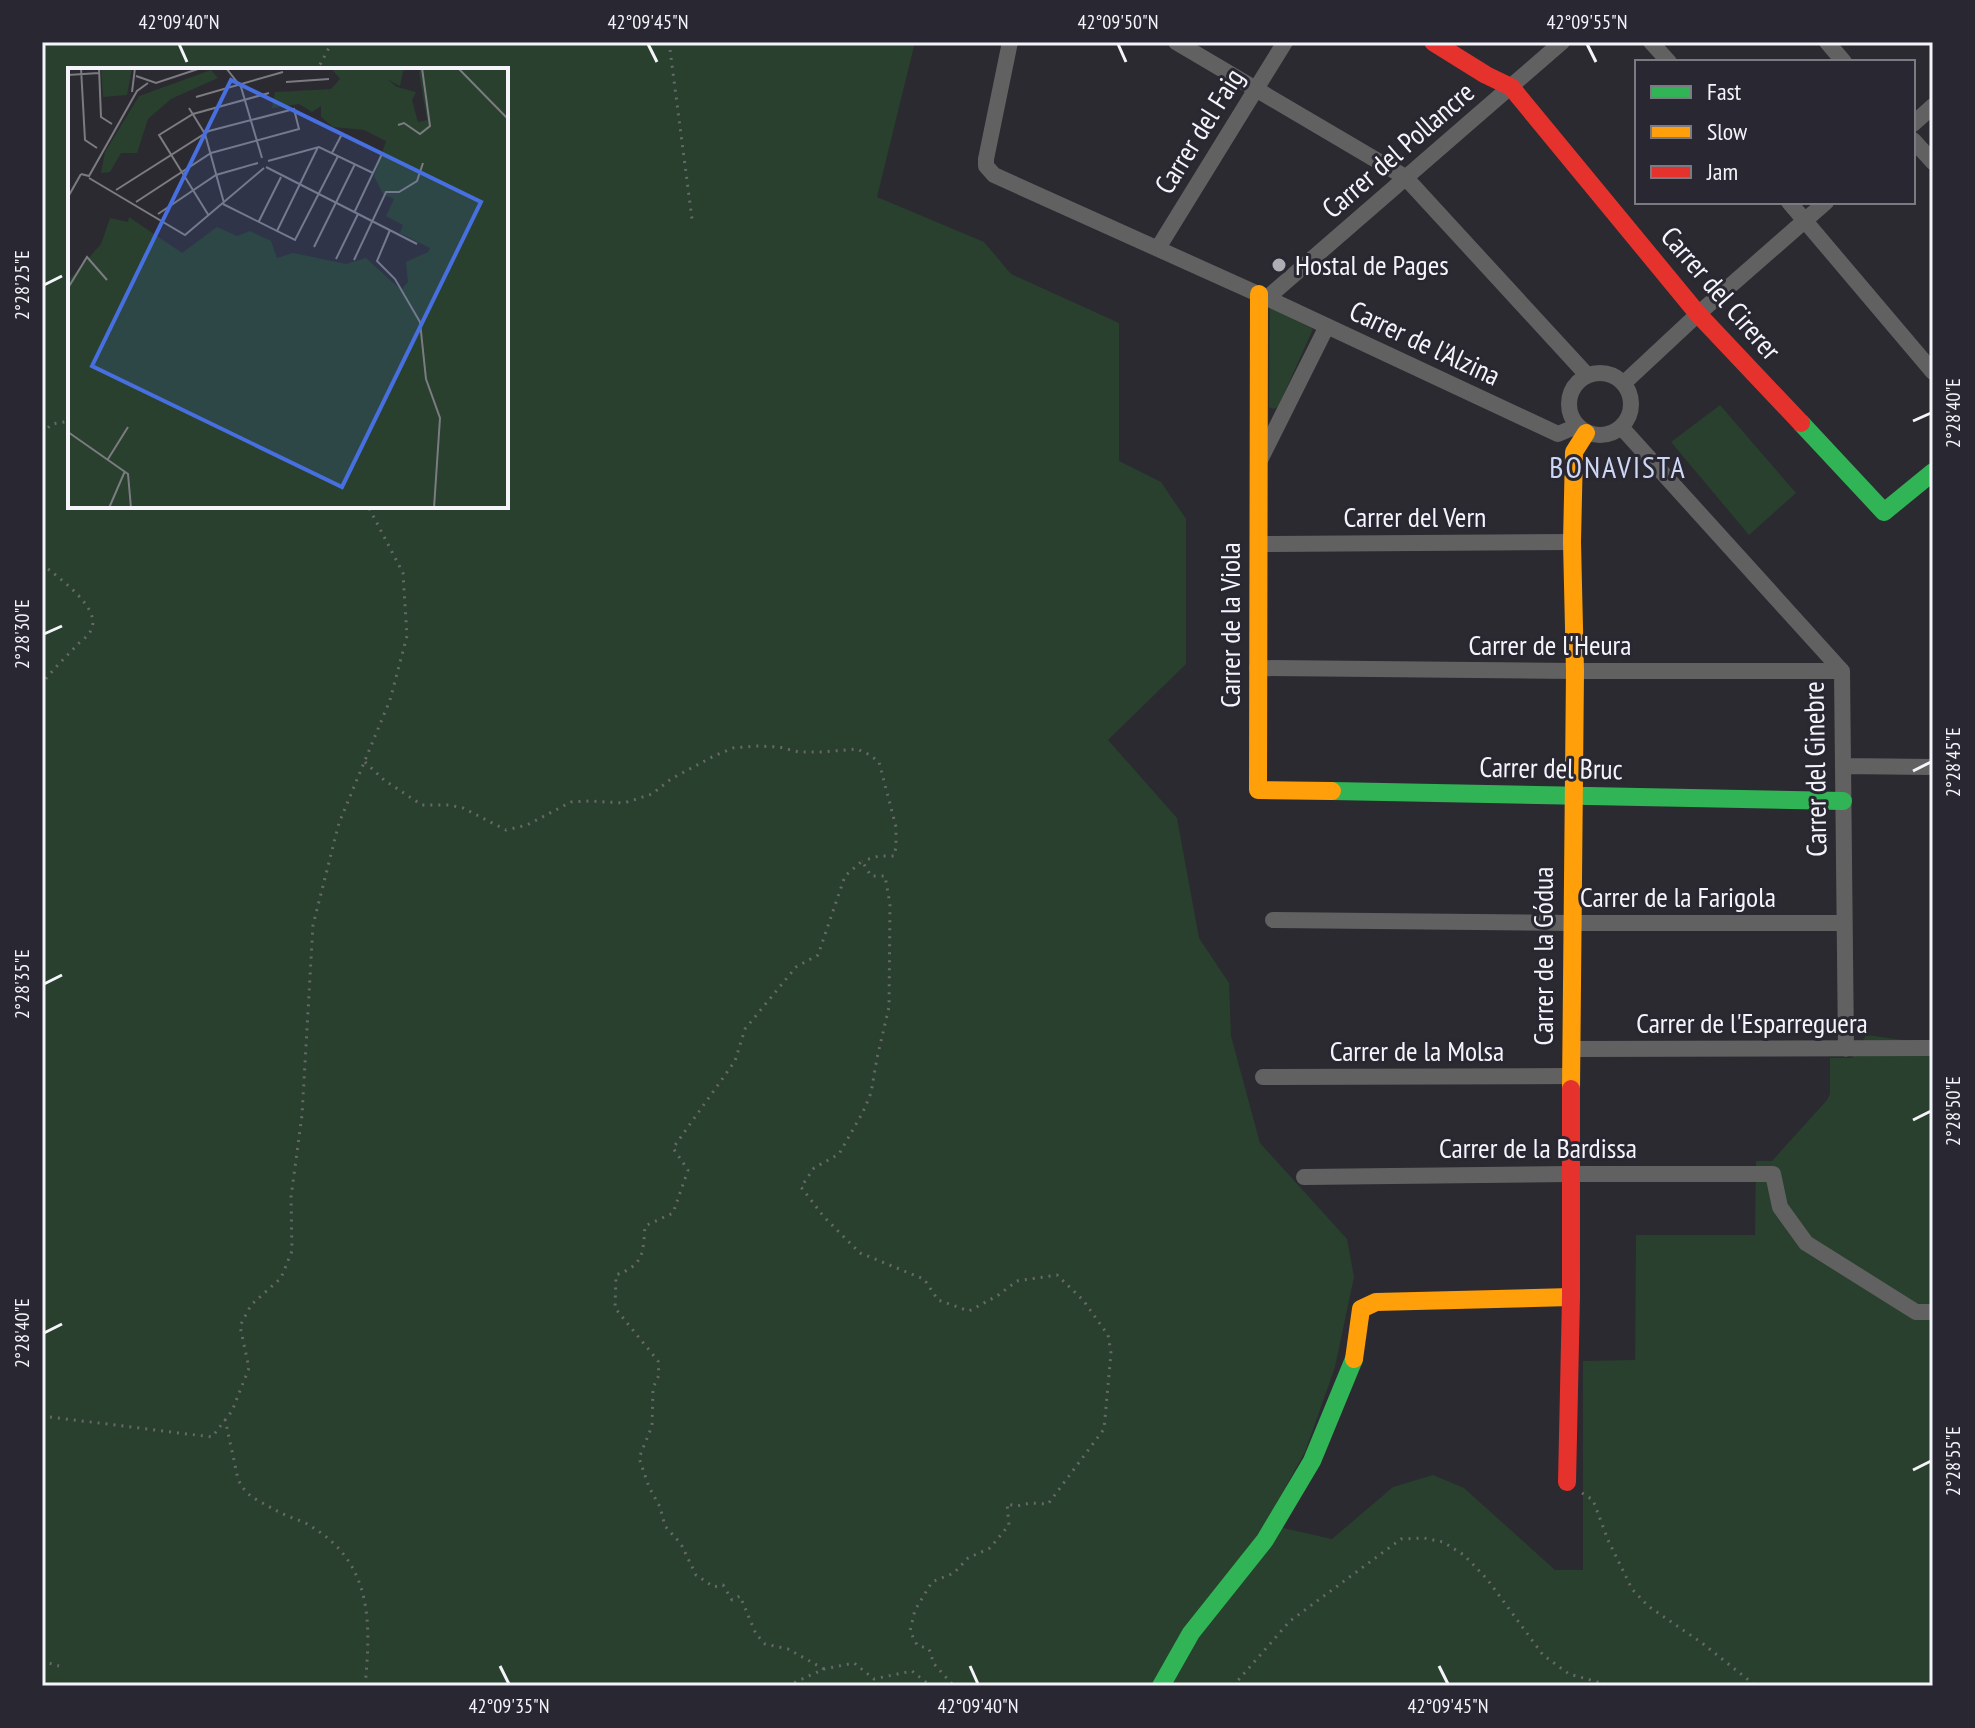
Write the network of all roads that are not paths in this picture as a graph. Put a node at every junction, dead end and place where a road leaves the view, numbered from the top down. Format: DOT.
graph roads {
  1 [pos="1010,42"];
  2 [pos="1176,42"];
  3 [pos="1285,42"];
  4 [pos="1433,42"];
  5 [pos="1562,42"];
  6 [pos="1651,42"];
  7 [pos="1827,42"];
  8 [pos="1667,60"];
  9 [pos="1842,60"];
  10 [pos="1511,87"];
  11 [pos="1256,89"];
  12 [pos="1933,106"];
  13 [pos="1915,122"];
  14 [pos="1915,142"];
  15 [pos="1933,162"];
  16 [pos="1405,177"];
  17 [pos="1791,204"];
  18 [pos="1824,204"];
  19 [pos="1805,221"];
  20 [pos="1158,248"];
  21 [pos="1263,296"];
  22 [pos="1698,314"];
  23 [pos="1327,326"];
  24 [pos="1933,372"];
  25 [pos="1587,375"];
  26 [pos="1624,383"];
  27 [pos="1622,428"];
  28 [pos="1582,430"];
  29 [pos="1260,461"];
  30 [pos="1933,472"];
  31 [pos="1572,542"];
  32 [pos="1258,544"];
  33 [pos="1257,668"];
  34 [pos="1575,671"];
  35 [pos="1842,671"];
  36 [pos="1843,766"];
  37 [pos="1933,767"];
  38 [pos="1258,790"];
  39 [pos="1573,796"];
  40 [pos="1843,801"];
  41 [pos="1273,920"];
  42 [pos="1572,923"];
  43 [pos="1844,923"];
  44 [pos="1933,1048"];
  45 [pos="1571,1049"];
  46 [pos="1846,1049"];
  47 [pos="1571,1076"];
  48 [pos="1263,1077"];
  49 [pos="1571,1174"];
  50 [pos="1304,1177"];
  51 [pos="1571,1297"];
  52 [pos="1933,1312"];
  53 [pos="1567,1482"];
  54 [pos="1161,1686"];
  1 -- 20 [label="street, Carrer de l'Alzina"];
  2 -- 11 [label="street"];
  3 -- 11 [label="street, Carrer del Faig"];
  4 -- 10 [label="street, Carrer del Cirerer"];
  5 -- 10 [label="street, Carrer del Pollancre"];
  6 -- 8 [label="street"];
  7 -- 9 [label="street"];
  10 -- 16 [label="street, Carrer del Pollancre"];
  10 -- 22 [label="street, Carrer del Cirerer"];
  11 -- 16 [label="street"];
  11 -- 20 [label="street, Carrer del Faig"];
  12 -- 13 [label="street"];
  14 -- 15 [label="street"];
  16 -- 21 [label="street, Carrer del Pollancre"];
  16 -- 25 [label="street"];
  17 -- 19 [label="street"];
  18 -- 19 [label="street"];
  19 -- 22 [label="street"];
  19 -- 24 [label="street"];
  20 -- 21 [label="street, Carrer de l'Alzina"];
  21 -- 23 [label="street, Carrer de l'Alzina"];
  21 -- 29 [label="street, Carrer de la Viola"];
  22 -- 26 [label="street"];
  22 -- 30 [label="street, Carrer del Cirerer"];
  23 -- 28 [label="street, Carrer de l'Alzina"];
  23 -- 29 [label="street, Carrer de la Viola"];
  25 -- 26 [label="street"];
  25 -- 28 [label="street"];
  26 -- 27 [label="street"];
  27 -- 28 [label="street"];
  27 -- 35 [label="street, Carrer del Ginebre"];
  28 -- 31 [label="street, Carrer de la Gódua"];
  29 -- 32 [label="street, Carrer de la Viola"];
  31 -- 32 [label="street, Carrer del Vern"];
  31 -- 34 [label="street, Carrer de la Gódua"];
  32 -- 33 [label="street, Carrer de la Viola"];
  33 -- 34 [label="street, Carrer de l'Heura"];
  33 -- 38 [label="street, Carrer de la Viola"];
  34 -- 35 [label="street, Carrer de l'Heura"];
  34 -- 39 [label="street, Carrer de la Gódua"];
  35 -- 36 [label="street, Carrer del Ginebre"];
  36 -- 37 [label="street"];
  36 -- 40 [label="street, Carrer del Ginebre"];
  38 -- 39 [label="street, Carrer del Bruc"];
  39 -- 40 [label="street, Carrer del Bruc"];
  39 -- 42 [label="street, Carrer de la Gódua"];
  40 -- 43 [label="street, Carrer del Ginebre"];
  41 -- 42 [label="street, Carrer de la Farigola"];
  42 -- 43 [label="street, Carrer de la Farigola"];
  42 -- 45 [label="street, Carrer de la Gódua"];
  43 -- 46 [label="street, Carrer del Ginebre"];
  44 -- 46 [label="street, Carrer de l'Esparreguera"];
  45 -- 46 [label="street, Carrer de l'Esparreguera"];
  45 -- 47 [label="street, Carrer de la Gódua"];
  47 -- 48 [label="street, Carrer de la Molsa"];
  47 -- 49 [label="street, Carrer de la Gódua"];
  49 -- 50 [label="street, Carrer de la Bardissa"];
  49 -- 51 [label="street, Carrer de la Gódua"];
  49 -- 52 [label="street, Carrer de la Bardissa"];
  51 -- 53 [label="street, Carrer de la Gódua"];
  51 -- 54 [label="street"];
}
